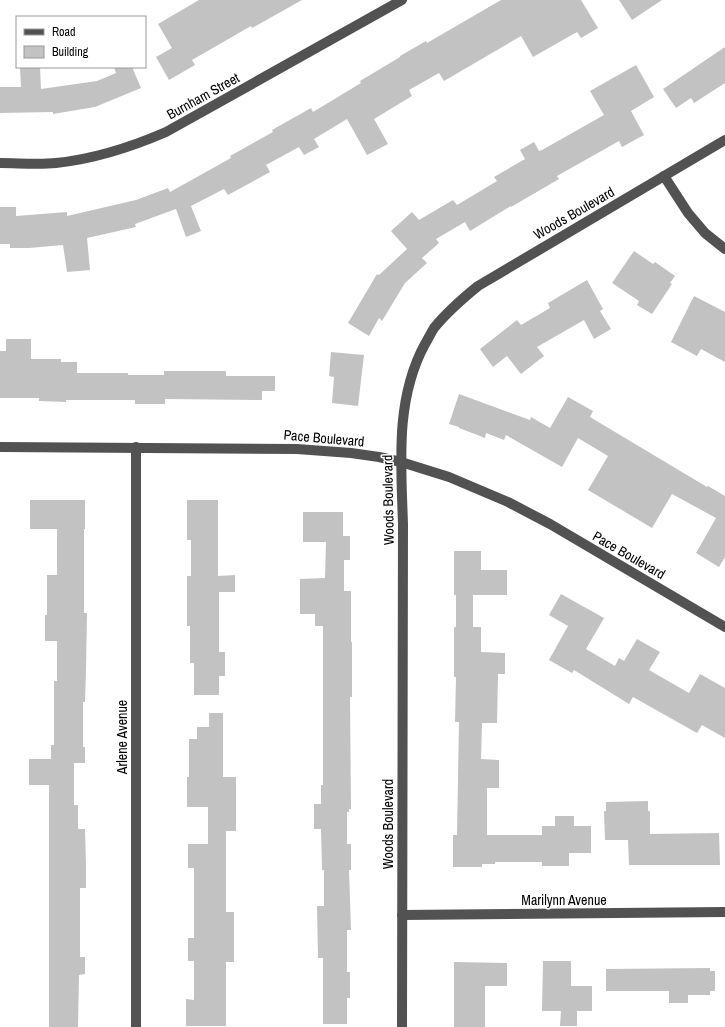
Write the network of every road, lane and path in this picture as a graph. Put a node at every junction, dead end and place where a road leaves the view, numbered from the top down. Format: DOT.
graph roads {
  1 [pos="402,0"];
  2 [pos="725,140"];
  3 [pos="0,162"];
  4 [pos="664,176"];
  5 [pos="725,250"];
  6 [pos="0,447"];
  7 [pos="136,448"];
  8 [pos="401,462"];
  9 [pos="725,627"];
  10 [pos="725,912"];
  11 [pos="402,915"];
  12 [pos="136,1027"];
  13 [pos="402,1027"];
  1 -- 3 [label="street, Burnham Street"];
  2 -- 4 [label="street, Woods Boulevard"];
  4 -- 5 [label="street"];
  4 -- 8 [label="street, Woods Boulevard"];
  6 -- 7 [label="street, Pace Boulevard"];
  7 -- 8 [label="street, Pace Boulevard"];
  7 -- 12 [label="street, Arlene Avenue"];
  8 -- 9 [label="street, Pace Boulevard"];
  8 -- 11 [label="street, Woods Boulevard"];
  10 -- 11 [label="street, Marilynn Avenue"];
  11 -- 13 [label="street, Woods Boulevard"];
}
